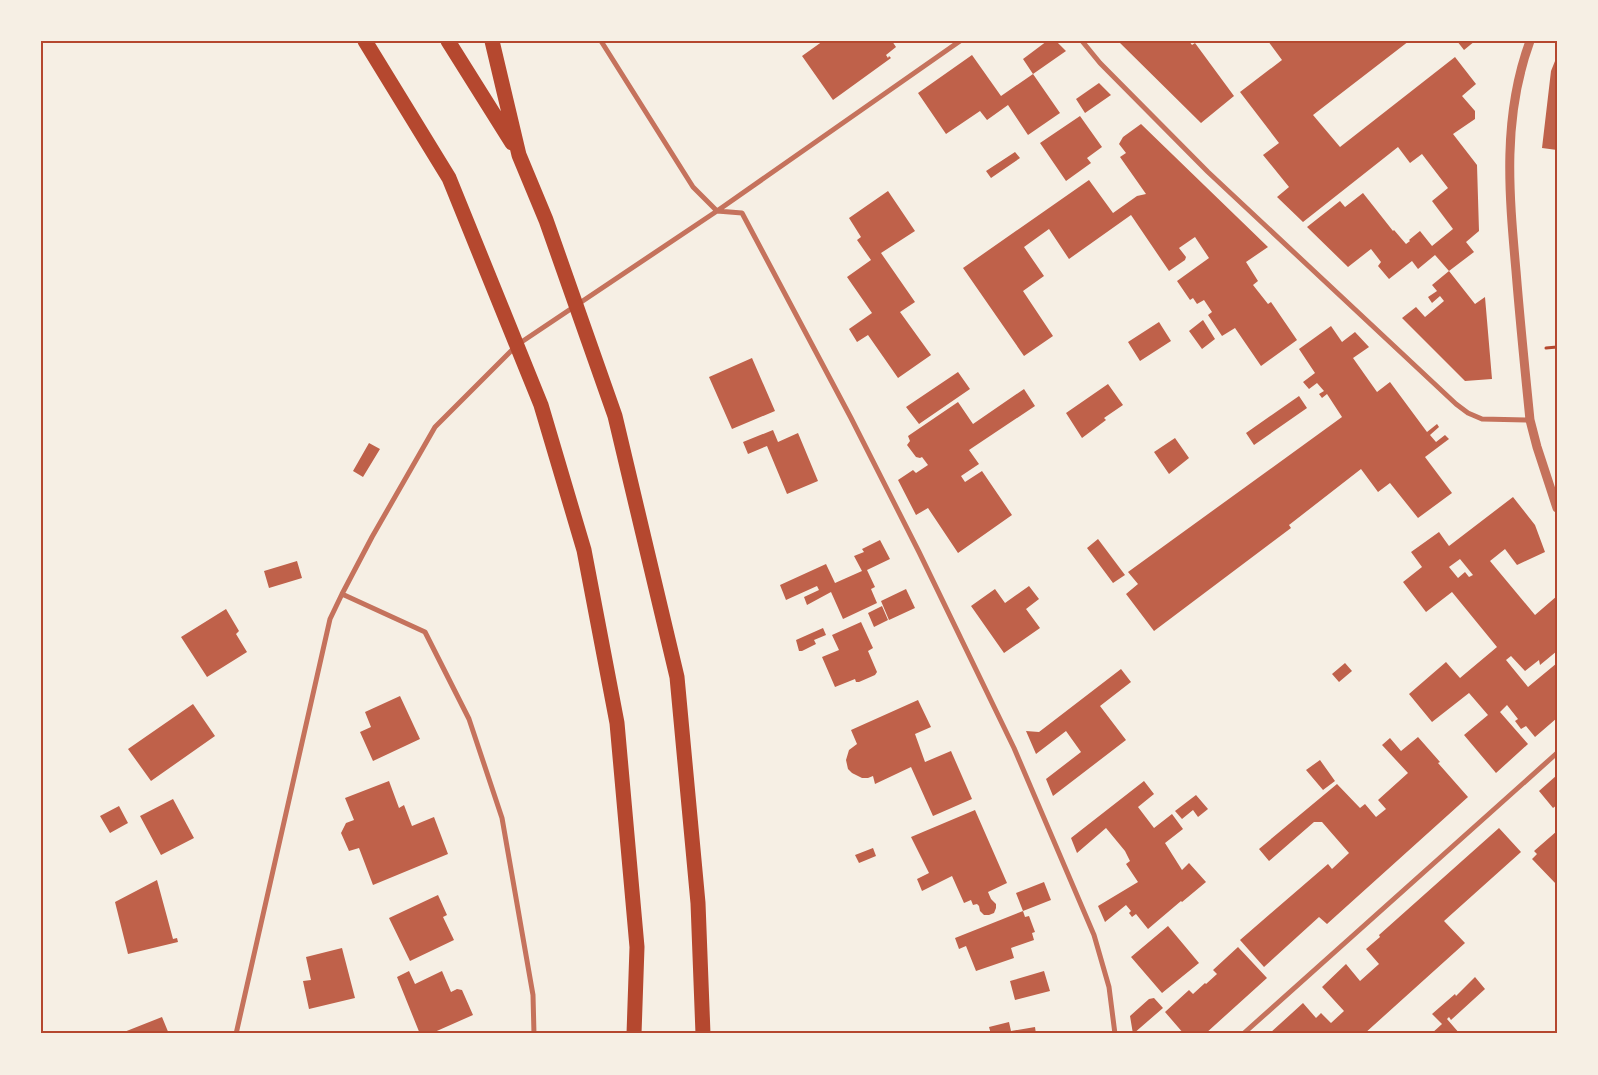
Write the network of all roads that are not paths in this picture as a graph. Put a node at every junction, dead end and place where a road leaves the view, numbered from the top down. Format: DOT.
graph roads {
  1 [pos="365,41"];
  2 [pos="448,41"];
  3 [pos="492,41"];
  4 [pos="601,41"];
  5 [pos="960,41"];
  6 [pos="1082,41"];
  7 [pos="1530,41"];
  8 [pos="519,155"];
  9 [pos="716,211"];
  10 [pos="1530,420"];
  11 [pos="1557,508"];
  12 [pos="342,594"];
  13 [pos="1557,753"];
  14 [pos="236,1034"];
  15 [pos="534,1034"];
  16 [pos="634,1034"];
  17 [pos="702,1034"];
  18 [pos="1115,1034"];
  19 [pos="1243,1034"];
  1 -- 16 [label="highway"];
  2 -- 8 [label="highway"];
  3 -- 8 [label="highway"];
  4 -- 9 [label="street"];
  5 -- 9 [label="street"];
  6 -- 10 [label="street"];
  7 -- 10 [label="street"];
  8 -- 17 [label="highway"];
  9 -- 12 [label="street"];
  9 -- 18 [label="street"];
  10 -- 11 [label="street"];
  12 -- 14 [label="street"];
  12 -- 15 [label="street"];
  13 -- 19 [label="street"];
}
